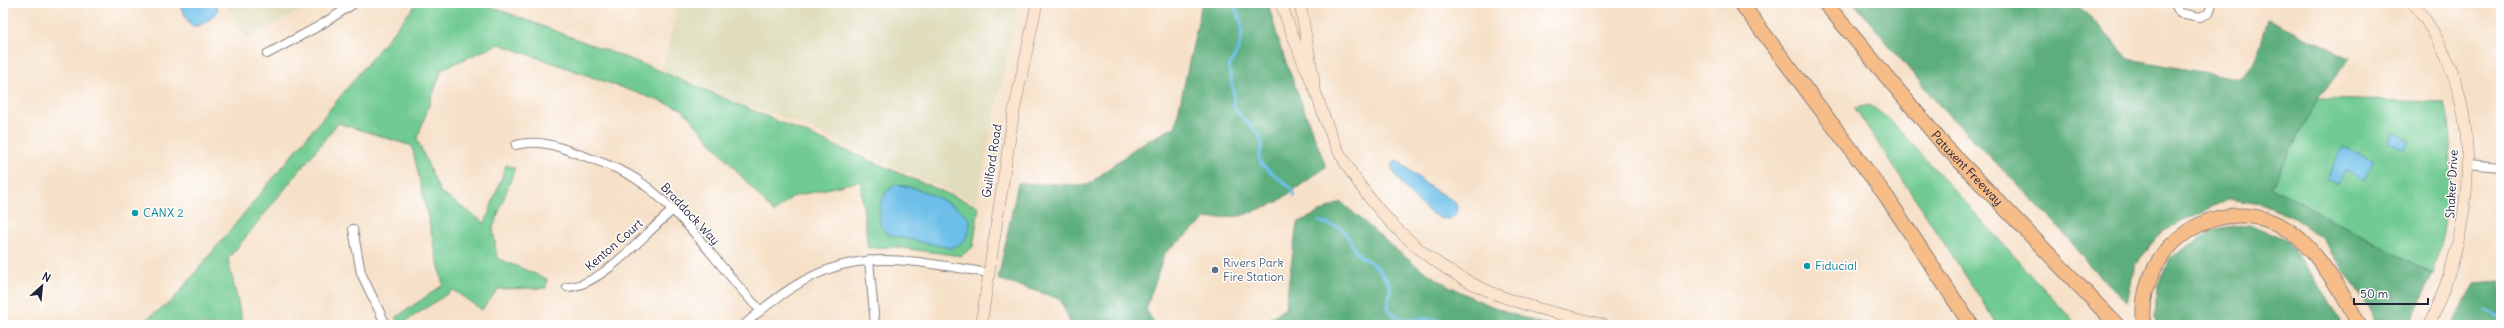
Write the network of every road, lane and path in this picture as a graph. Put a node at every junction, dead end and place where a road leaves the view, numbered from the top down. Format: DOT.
graph roads {
  1 [pos="355,3"];
  2 [pos="1037,3"];
  3 [pos="1281,3"];
  4 [pos="1300,3"];
  5 [pos="1741,3"];
  6 [pos="1825,3"];
  7 [pos="2174,3"];
  8 [pos="2212,3"];
  9 [pos="2412,3"];
  10 [pos="267,54"];
  11 [pos="1315,92"];
  12 [pos="516,145"];
  13 [pos="2468,164"];
  14 [pos="2501,167"];
  15 [pos="673,210"];
  16 [pos="353,230"];
  17 [pos="869,260"];
  18 [pos="988,273"];
  19 [pos="568,287"];
  20 [pos="760,310"];
  21 [pos="2359,324"];
  22 [pos="386,325"];
  23 [pos="744,325"];
  24 [pos="875,325"];
  25 [pos="980,325"];
  26 [pos="1605,325"];
  27 [pos="1971,325"];
  28 [pos="2117,325"];
  29 [pos="2144,325"];
  30 [pos="2429,325"];
  1 -- 10 [label="street"];
  2 -- 18 [label="street, Guilford Road"];
  3 -- 11 [label="street"];
  4 -- 11 [label="street"];
  5 -- 27 [label="highway"];
  6 -- 28 [label="highway, Patuxent Freeway"];
  7 -- 8 [label="street"];
  9 -- 13 [label="street, Shaker Drive"];
  11 -- 26 [label="street"];
  12 -- 15 [label="street, Braddock Way"];
  13 -- 14 [label="street"];
  13 -- 30 [label="street, Shaker Drive"];
  15 -- 19 [label="street, Kenton Court"];
  15 -- 20 [label="street, Braddock Way"];
  16 -- 22 [label="street"];
  17 -- 18 [label="street"];
  17 -- 20 [label="street"];
  17 -- 24 [label="street"];
  18 -- 25 [label="street, Guilford Road"];
  20 -- 23 [label="street"];
  21 -- 29 [label="highway"];
}
